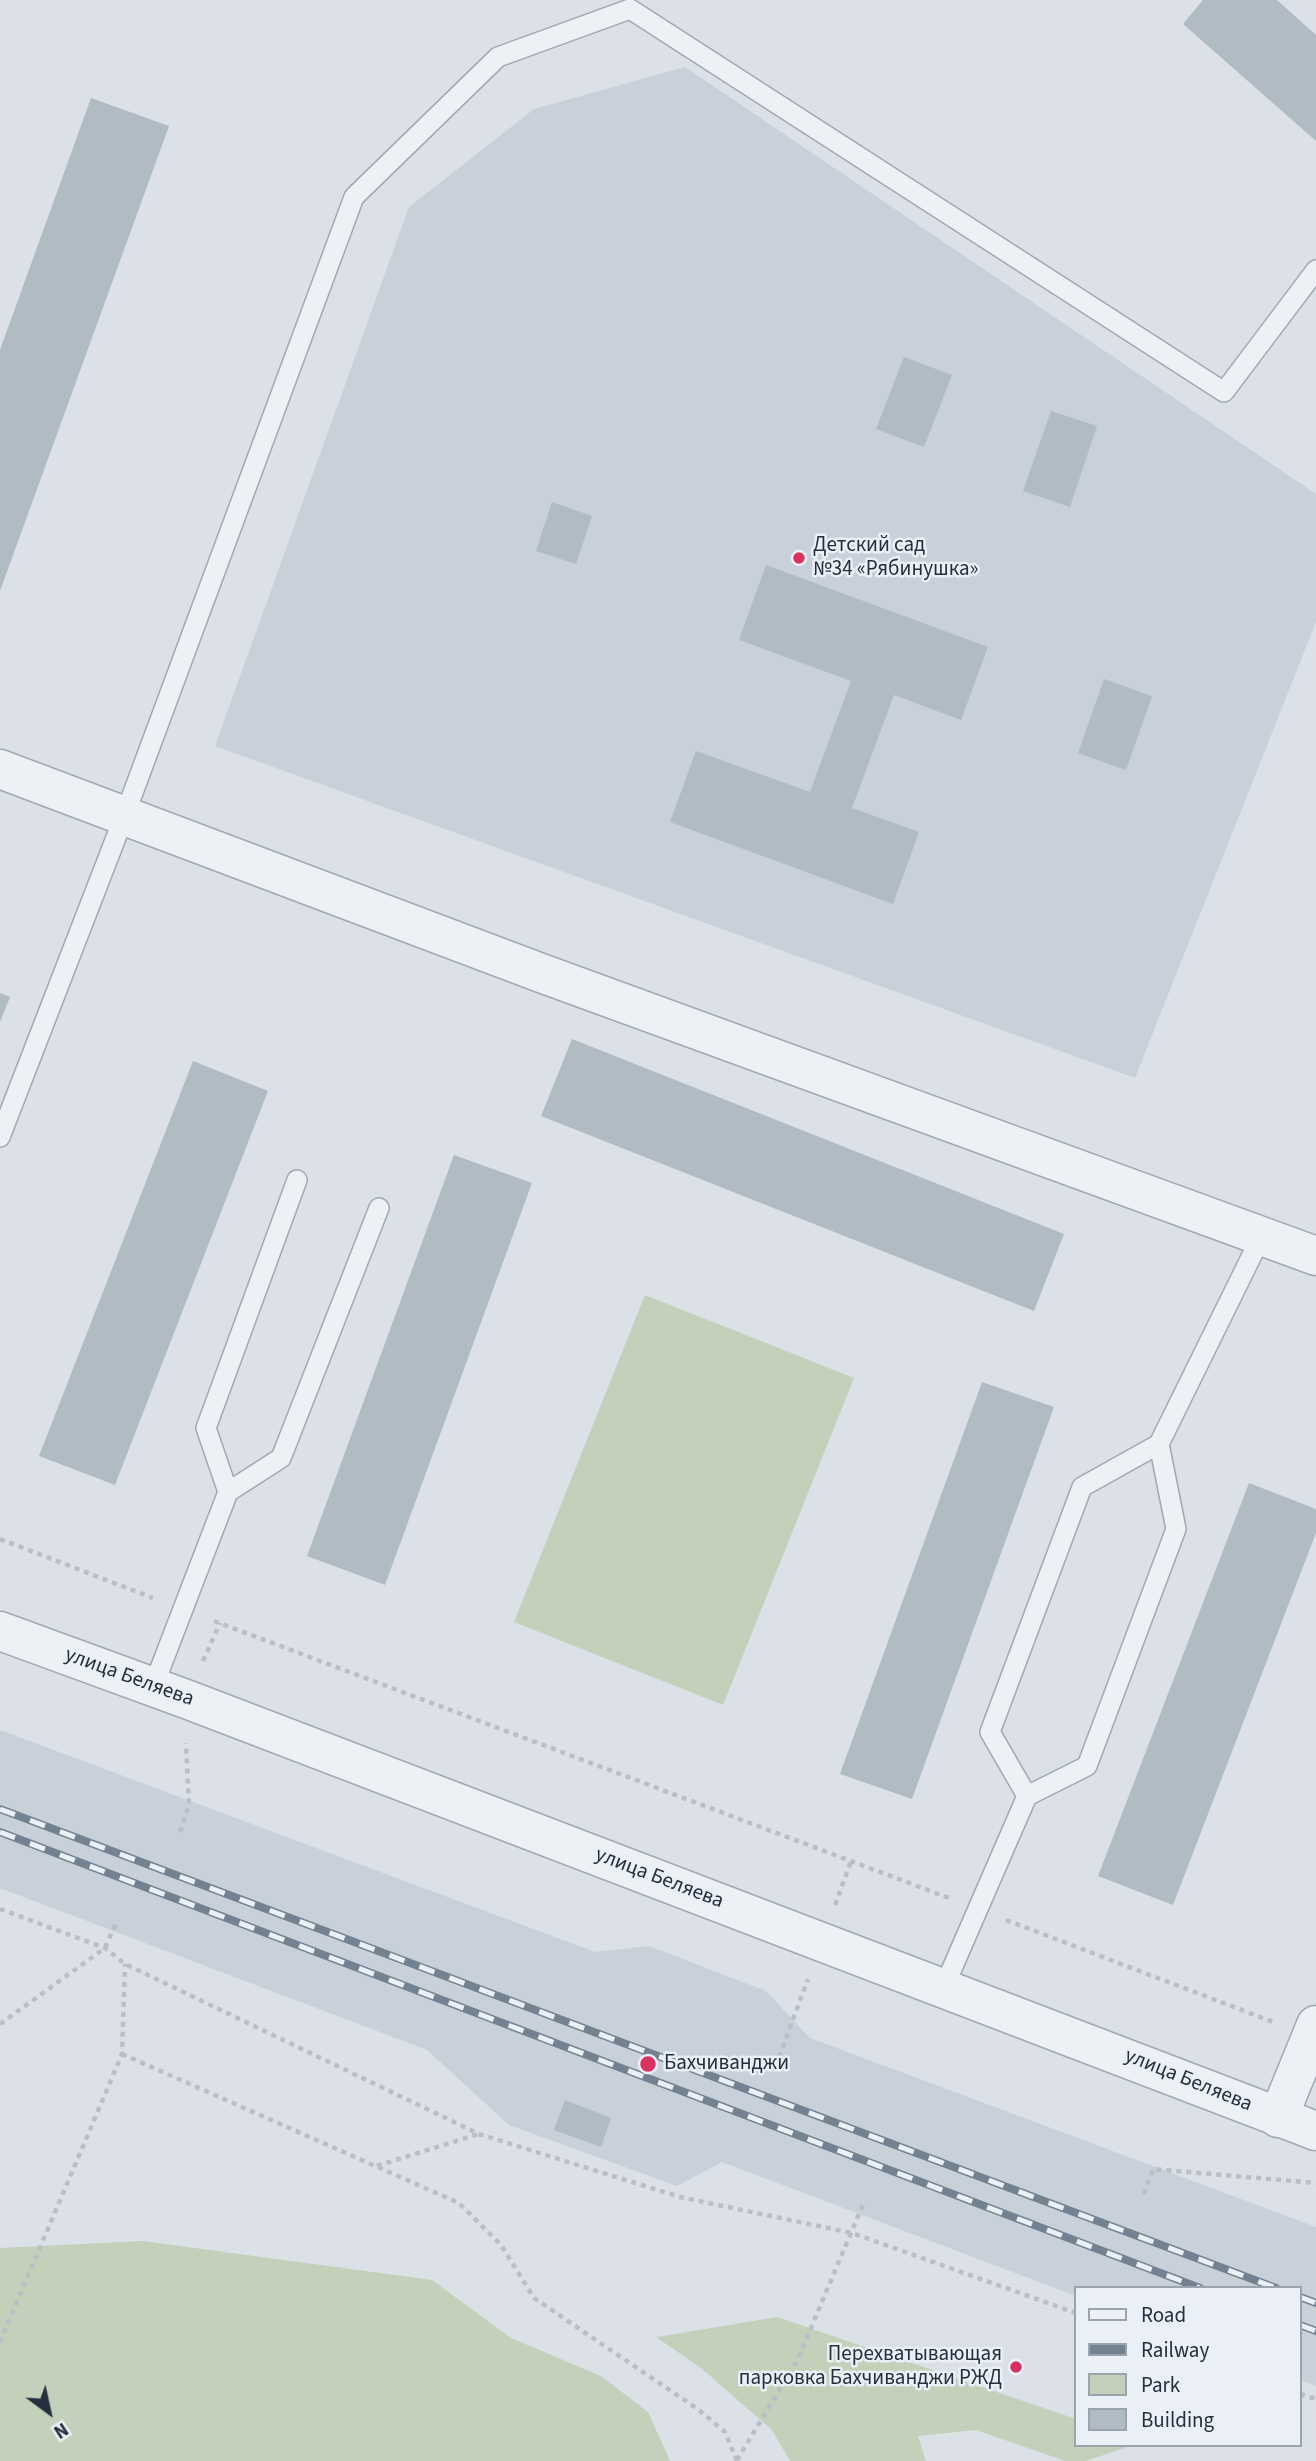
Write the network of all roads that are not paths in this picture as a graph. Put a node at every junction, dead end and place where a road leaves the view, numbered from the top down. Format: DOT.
graph roads {
  1 [pos="1316,270"];
  2 [pos="0,769"];
  3 [pos="124,817"];
  4 [pos="0,1137"];
  5 [pos="296,1180"];
  6 [pos="379,1208"];
  7 [pos="1261,1237"];
  8 [pos="1316,1256"];
  9 [pos="1159,1444"];
  10 [pos="228,1492"];
  11 [pos="0,1631"];
  12 [pos="153,1687"];
  13 [pos="1027,1796"];
  14 [pos="944,1987"];
  15 [pos="1314,2031"];
  16 [pos="1278,2118"];
  17 [pos="1316,2131"];
  1 -- 3 [label="lane"];
  2 -- 3 [label="street"];
  3 -- 4 [label="lane"];
  3 -- 7 [label="street"];
  5 -- 10 [label="lane"];
  6 -- 10 [label="lane"];
  7 -- 8 [label="street"];
  7 -- 9 [label="lane"];
  9 -- 13 [label="lane"];
  9 -- 13 [label="lane"];
  10 -- 12 [label="lane"];
  11 -- 12 [label="street, улица Беляева"];
  12 -- 14 [label="street, улица Беляева"];
  13 -- 14 [label="lane"];
  14 -- 16 [label="street, улица Беляева"];
  15 -- 16 [label="street"];
  16 -- 17 [label="street, улица Беляева"];
}
